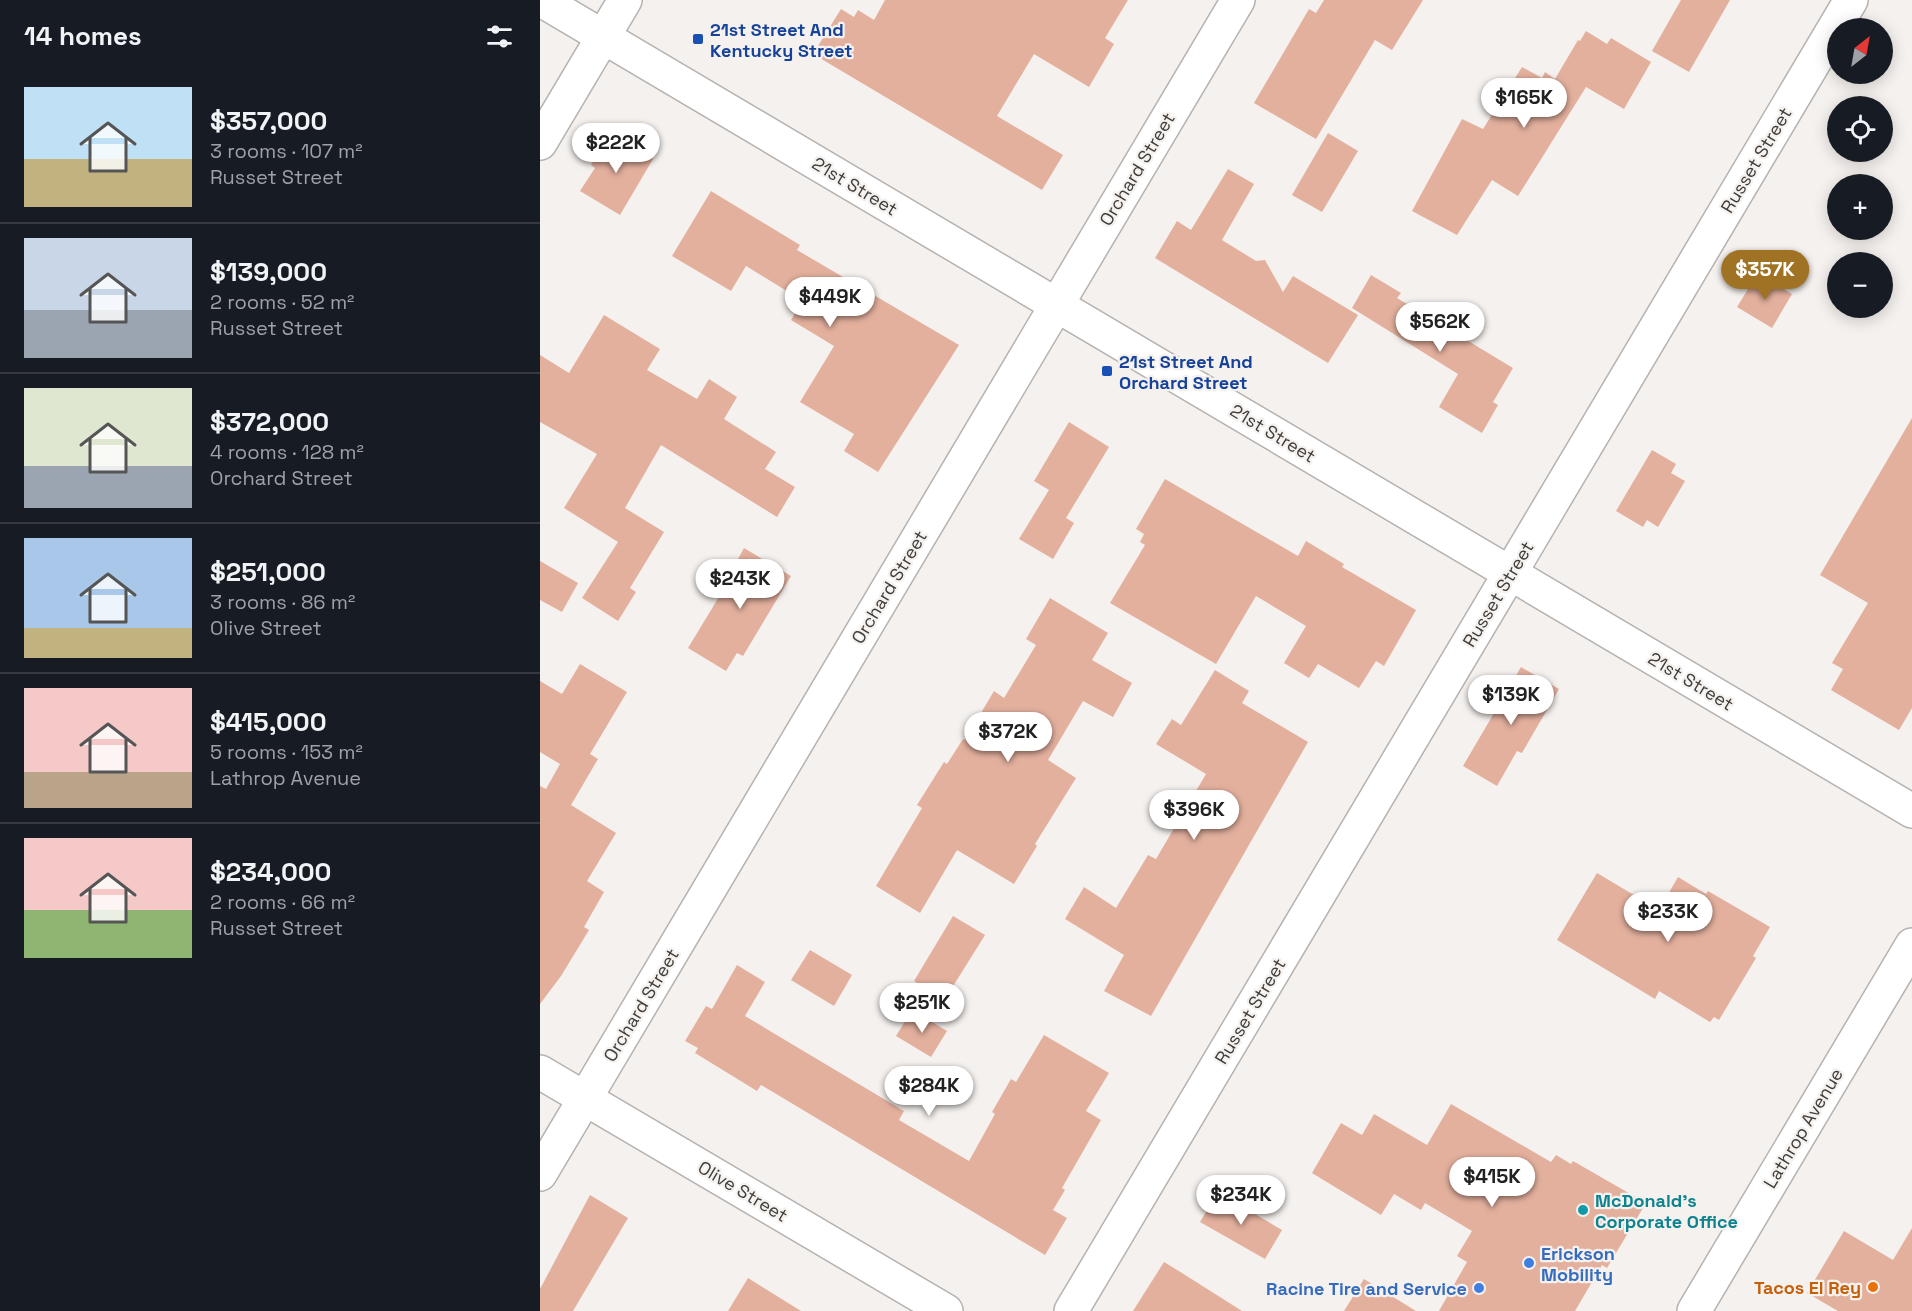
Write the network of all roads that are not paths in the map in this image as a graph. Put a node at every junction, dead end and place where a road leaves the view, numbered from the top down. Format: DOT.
graph roads {
  1 [pos="541,0"];
  2 [pos="625,0"];
  3 [pos="1238,0"];
  4 [pos="1851,0"];
  5 [pos="603,37"];
  6 [pos="540,143"];
  7 [pos="1057,305"];
  8 [pos="1510,573"];
  9 [pos="1912,811"];
  10 [pos="1912,945"];
  11 [pos="540,1072"];
  12 [pos="585,1098"];
  13 [pos="540,1174"];
  14 [pos="946,1311"];
  15 [pos="1071,1311"];
  16 [pos="1694,1311"];
  1 -- 5 [label="street, 21st Street"];
  2 -- 5 [label="street"];
  3 -- 7 [label="street, Orchard Street"];
  4 -- 8 [label="street, Russet Street"];
  5 -- 6 [label="street"];
  5 -- 7 [label="street, 21st Street"];
  7 -- 8 [label="street, 21st Street"];
  7 -- 12 [label="street, Orchard Street"];
  8 -- 9 [label="street, 21st Street"];
  8 -- 15 [label="street, Russet Street"];
  10 -- 16 [label="street, Lathrop Avenue"];
  11 -- 12 [label="street, Olive Street"];
  12 -- 13 [label="street, Orchard Street"];
  12 -- 14 [label="street, Olive Street"];
}
